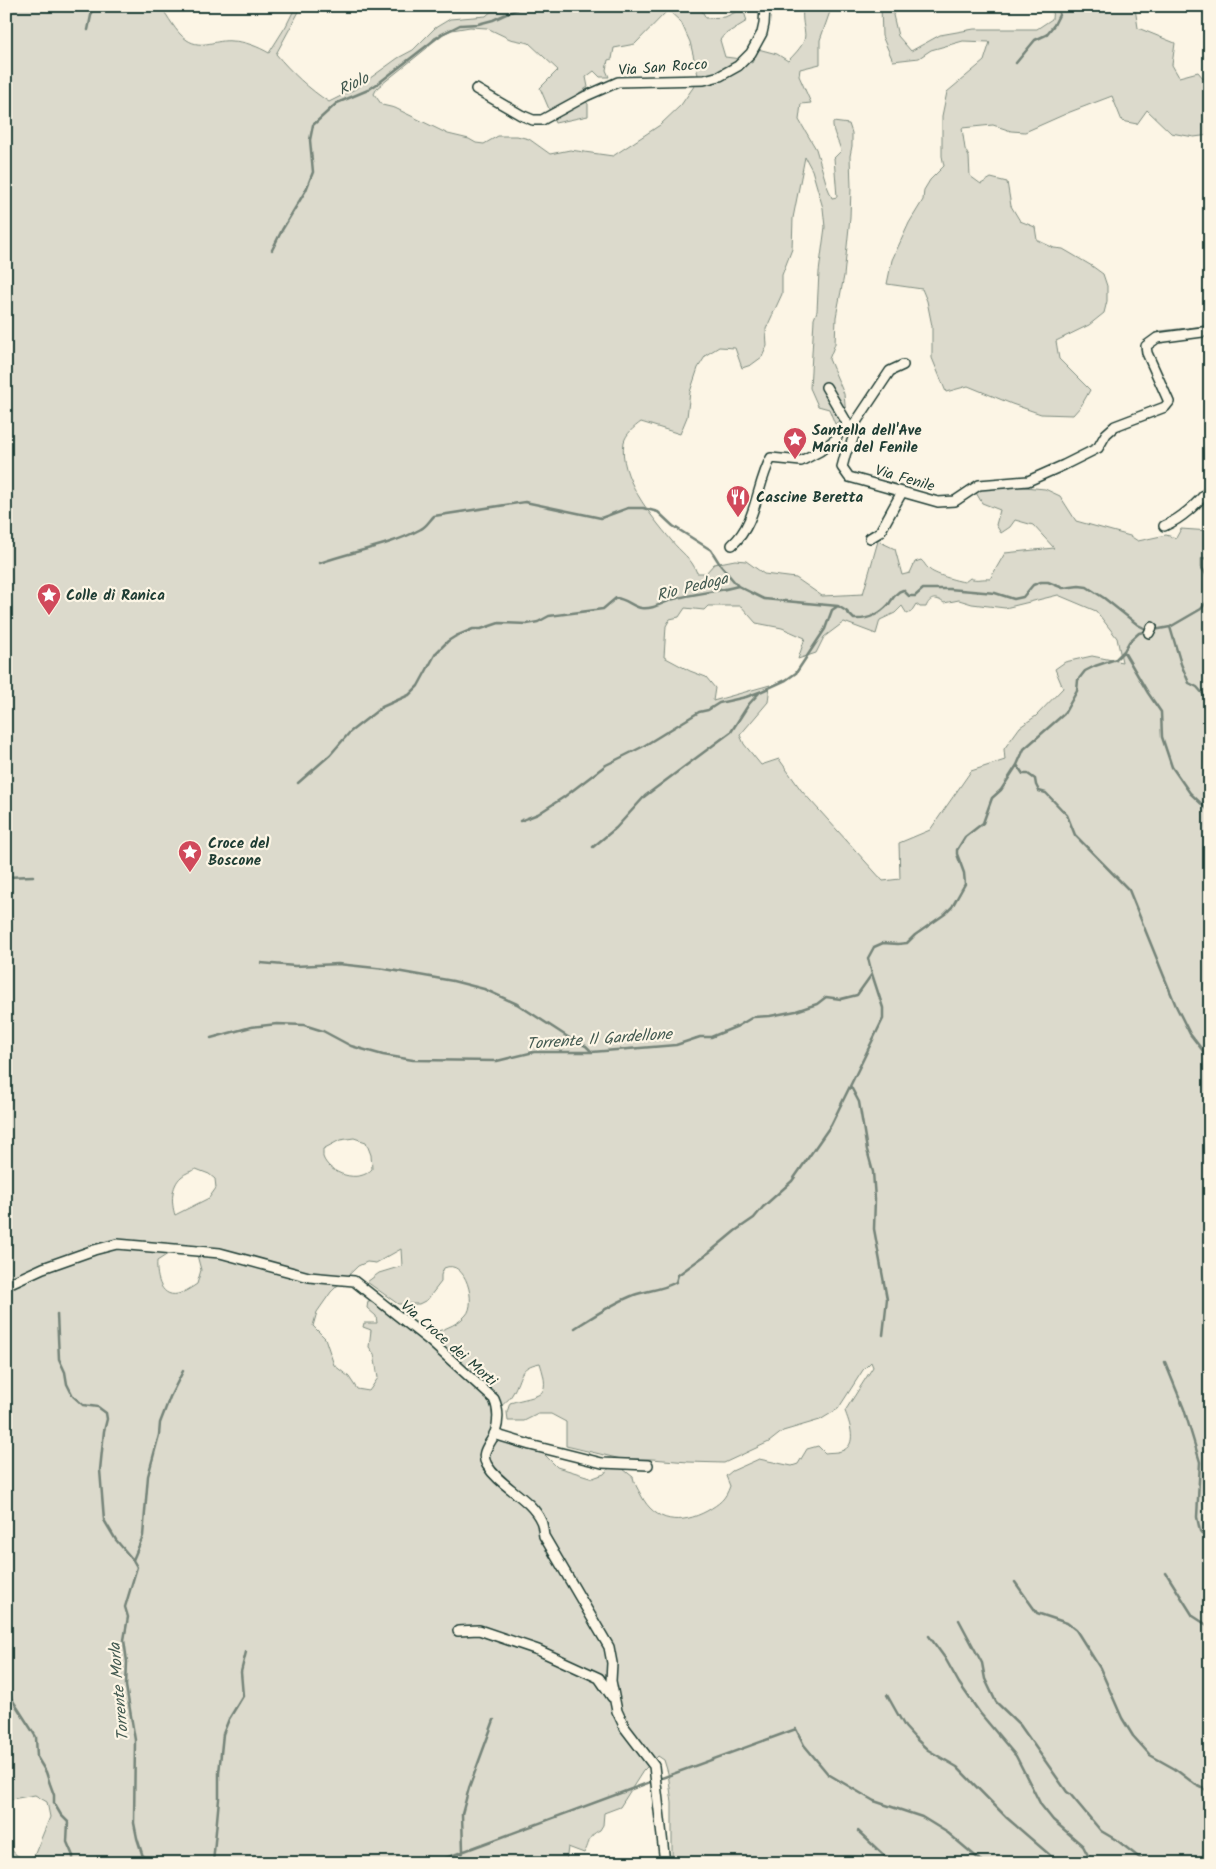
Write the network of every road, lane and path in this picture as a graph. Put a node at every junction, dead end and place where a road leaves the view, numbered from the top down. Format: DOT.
graph roads {
  1 [pos="765,6"];
  2 [pos="476,89"];
  3 [pos="1210,331"];
  4 [pos="903,365"];
  5 [pos="826,387"];
  6 [pos="849,427"];
  7 [pos="1210,489"];
  8 [pos="902,492"];
  9 [pos="1164,526"];
  10 [pos="870,538"];
  11 [pos="732,545"];
  12 [pos="6,1285"];
  13 [pos="494,1434"];
  14 [pos="648,1465"];
  15 [pos="458,1631"];
  16 [pos="614,1699"];
  17 [pos="665,1863"];
  1 -- 2 [label="street, Via San Rocco"];
  3 -- 8 [label="street, Via Fenile"];
  4 -- 6 [label="street"];
  5 -- 6 [label="street"];
  6 -- 8 [label="street, Via Fenile"];
  6 -- 11 [label="street"];
  7 -- 9 [label="street"];
  8 -- 10 [label="street"];
  12 -- 13 [label="street, Via Croce dei Morti"];
  13 -- 14 [label="street"];
  13 -- 16 [label="street, Via Croce dei Morti"];
  15 -- 16 [label="street"];
  16 -- 17 [label="street, Via Croce dei Morti"];
}
